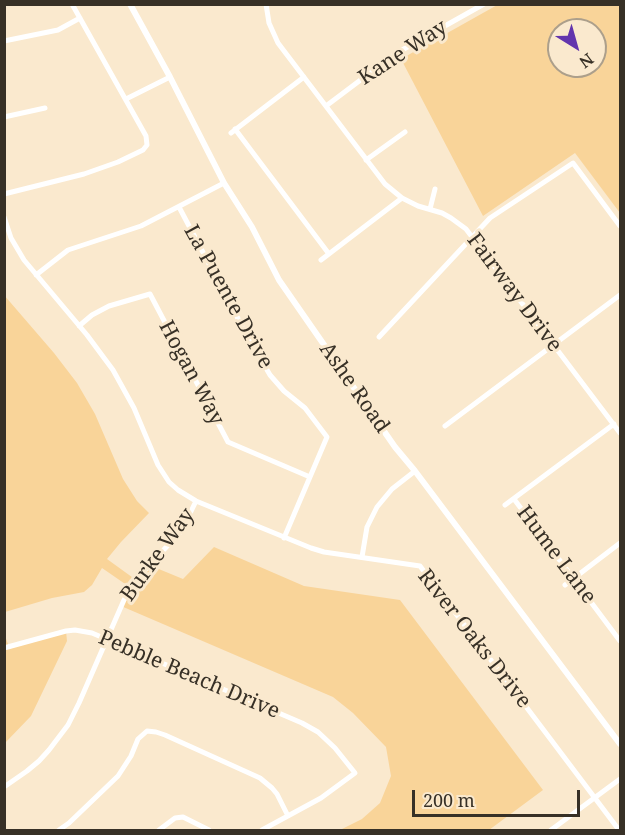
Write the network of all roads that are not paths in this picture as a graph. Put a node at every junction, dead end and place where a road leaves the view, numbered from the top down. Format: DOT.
graph roads {
  1 [pos="72,4"];
  2 [pos="130,4"];
  3 [pos="266,4"];
  4 [pos="484,4"];
  5 [pos="80,18"];
  6 [pos="4,41"];
  7 [pos="170,76"];
  8 [pos="304,77"];
  9 [pos="126,99"];
  10 [pos="326,106"];
  11 [pos="45,108"];
  12 [pos="4,117"];
  13 [pos="405,132"];
  14 [pos="366,160"];
  15 [pos="224,183"];
  16 [pos="435,189"];
  17 [pos="4,194"];
  18 [pos="402,198"];
  19 [pos="179,207"];
  20 [pos="430,209"];
  21 [pos="4,218"];
  22 [pos="621,226"];
  23 [pos="472,237"];
  24 [pos="329,254"];
  25 [pos="321,260"];
  26 [pos="36,275"];
  27 [pos="621,295"];
  28 [pos="79,326"];
  29 [pos="379,337"];
  30 [pos="554,345"];
  31 [pos="614,424"];
  32 [pos="445,426"];
  33 [pos="621,433"];
  34 [pos="415,471"];
  35 [pos="310,477"];
  36 [pos="514,499"];
  37 [pos="196,501"];
  38 [pos="505,505"];
  39 [pos="284,538"];
  40 [pos="621,543"];
  41 [pos="362,557"];
  42 [pos="573,578"];
  43 [pos="565,585"];
  44 [pos="107,639"];
  45 [pos="621,641"];
  46 [pos="4,648"];
  47 [pos="621,744"];
  48 [pos="621,779"];
  49 [pos="4,786"];
  50 [pos="595,798"];
  51 [pos="288,816"];
  52 [pos="619,830"];
  53 [pos="59,831"];
  54 [pos="159,831"];
  55 [pos="209,831"];
  56 [pos="262,831"];
  57 [pos="551,831"];
  1 -- 5 [label="street"];
  2 -- 7 [label="street, Ashe Road"];
  3 -- 8 [label="street, Fairway Drive"];
  4 -- 10 [label="street, Kane Way"];
  5 -- 6 [label="street"];
  5 -- 9 [label="street"];
  7 -- 9 [label="street"];
  7 -- 15 [label="street, Ashe Road"];
  8 -- 10 [label="street, Fairway Drive"];
  8 -- 24 [label="street"];
  9 -- 17 [label="street"];
  10 -- 14 [label="street, Fairway Drive"];
  11 -- 12 [label="street"];
  13 -- 14 [label="street"];
  14 -- 18 [label="street, Fairway Drive"];
  15 -- 19 [label="street"];
  15 -- 34 [label="street, Ashe Road"];
  16 -- 20 [label="street"];
  18 -- 20 [label="street, Fairway Drive"];
  18 -- 24 [label="street"];
  19 -- 26 [label="street"];
  19 -- 35 [label="street, La Puente Drive"];
  20 -- 23 [label="street, Fairway Drive"];
  21 -- 26 [label="street, River Oaks Drive"];
  22 -- 23 [label="street"];
  23 -- 29 [label="street"];
  23 -- 30 [label="street, Fairway Drive"];
  24 -- 25 [label="street"];
  26 -- 28 [label="street, River Oaks Drive"];
  27 -- 30 [label="street"];
  28 -- 35 [label="street, Hogan Way"];
  28 -- 37 [label="street, River Oaks Drive"];
  30 -- 31 [label="street, Fairway Drive"];
  30 -- 32 [label="street"];
  31 -- 33 [label="street, Fairway Drive"];
  31 -- 36 [label="street"];
  34 -- 41 [label="street"];
  34 -- 47 [label="street, Ashe Road"];
  35 -- 39 [label="street, La Puente Drive"];
  36 -- 38 [label="street"];
  36 -- 42 [label="street, Hume Lane"];
  37 -- 39 [label="street, River Oaks Drive"];
  37 -- 44 [label="street, Burke Way"];
  39 -- 41 [label="street, River Oaks Drive"];
  40 -- 42 [label="street"];
  41 -- 50 [label="street, River Oaks Drive"];
  42 -- 43 [label="street"];
  42 -- 45 [label="street, Hume Lane"];
  44 -- 46 [label="street, Pebble Beach Drive"];
  44 -- 49 [label="street, Burke Way"];
  44 -- 51 [label="street, Pebble Beach Drive"];
  48 -- 50 [label="street"];
  50 -- 52 [label="street, River Oaks Drive"];
  50 -- 57 [label="street"];
  51 -- 53 [label="street"];
  51 -- 56 [label="street"];
  54 -- 55 [label="street"];
}
